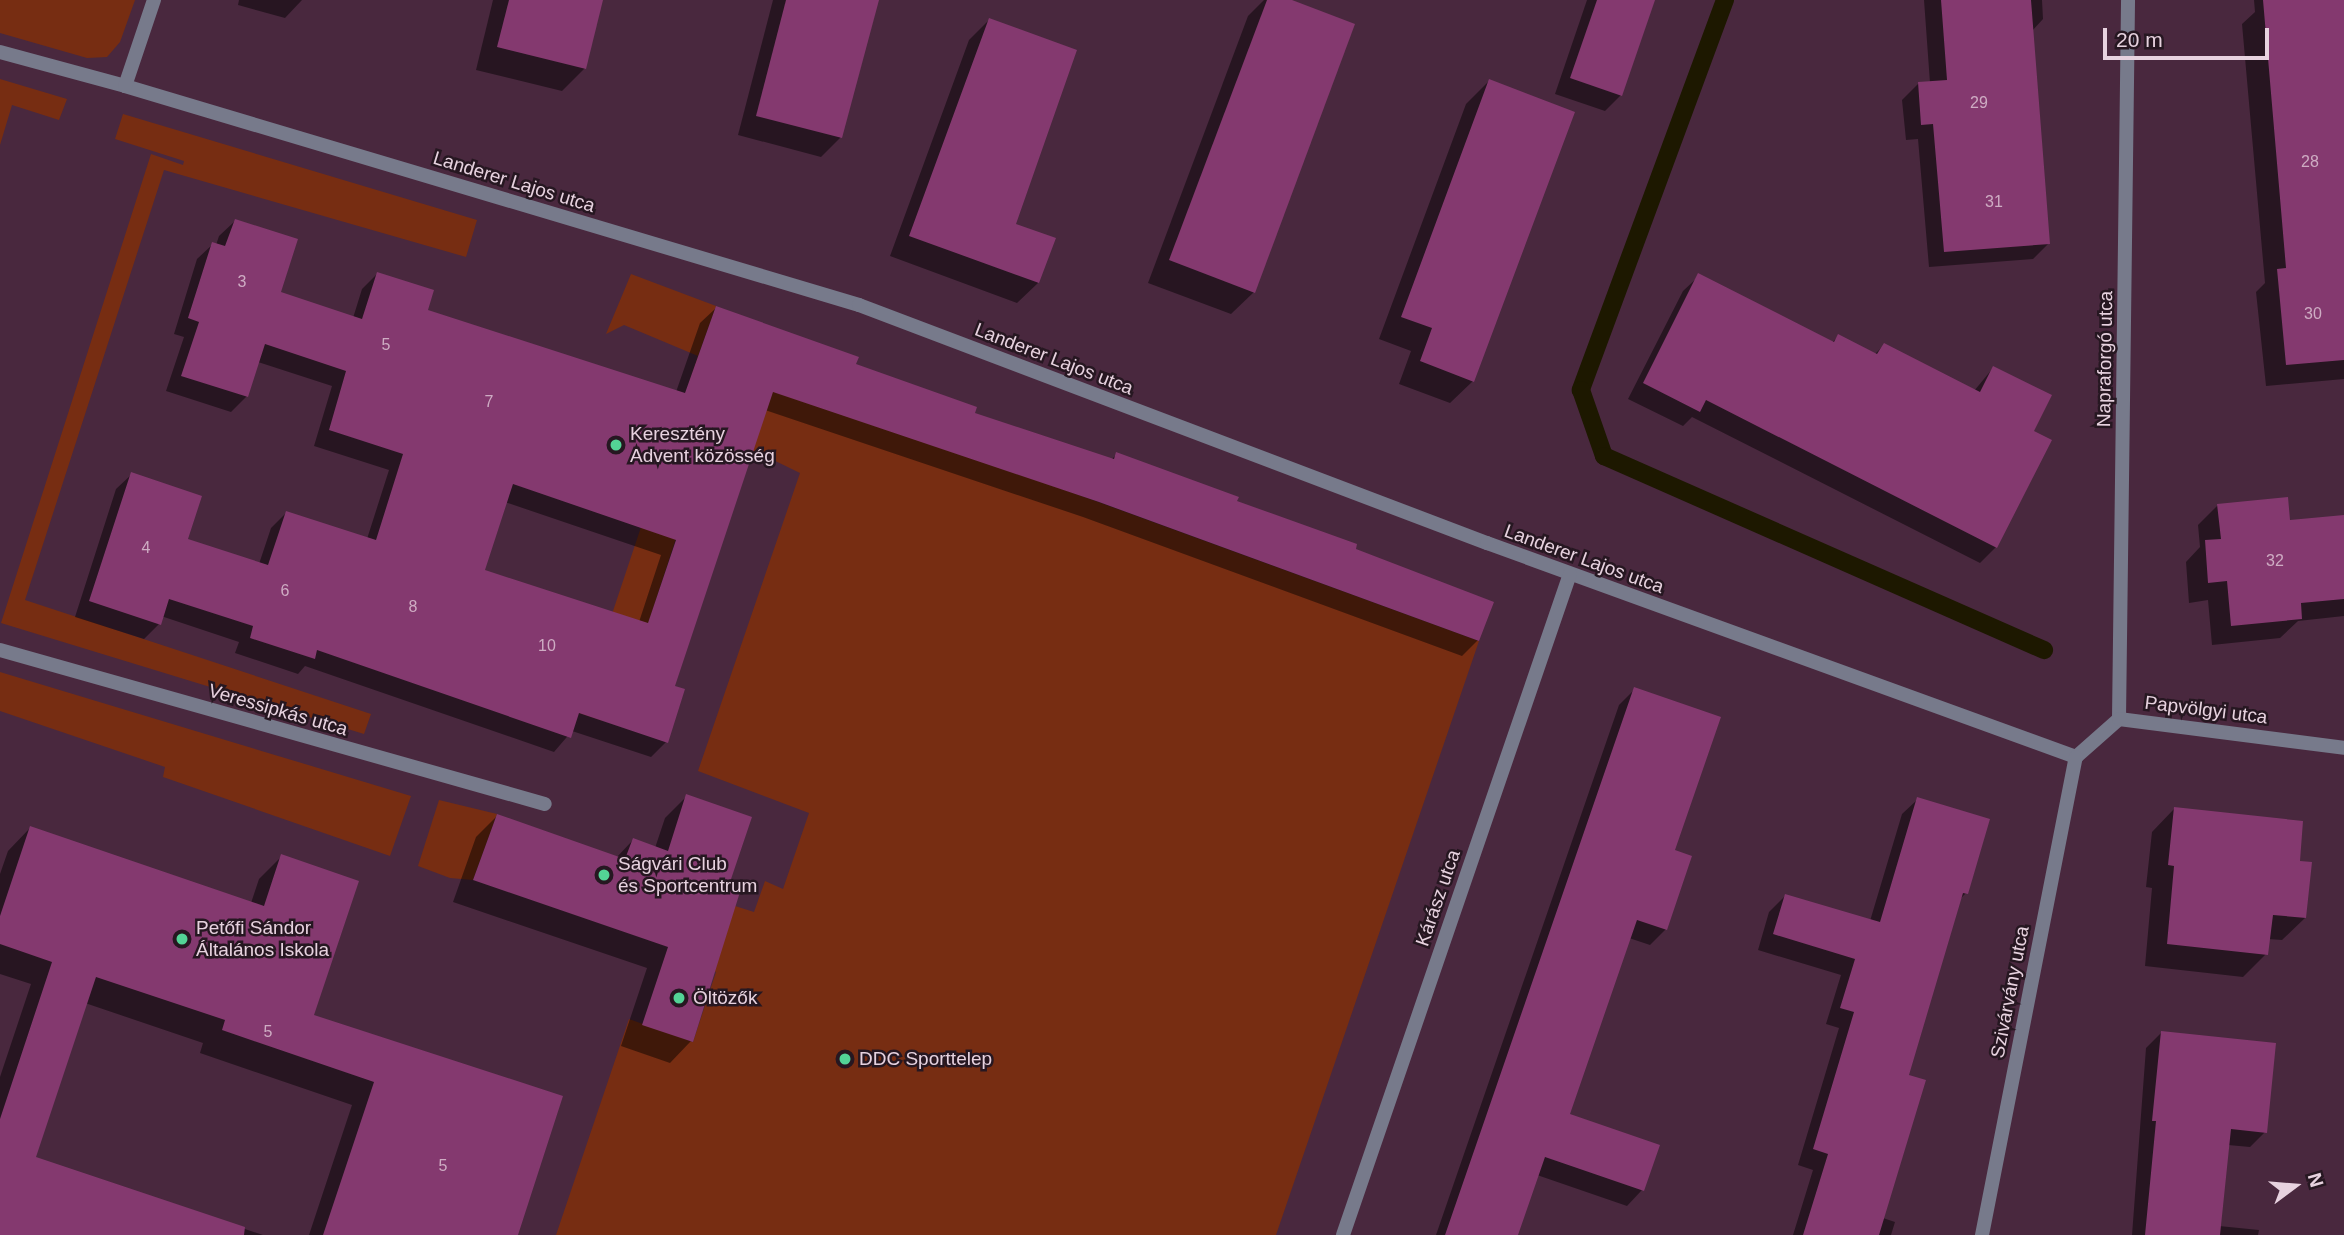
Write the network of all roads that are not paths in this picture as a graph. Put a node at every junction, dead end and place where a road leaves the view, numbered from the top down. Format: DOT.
graph roads {
  1 [pos="154,0"];
  2 [pos="2128,0"];
  3 [pos="0,52"];
  4 [pos="125,86"];
  5 [pos="1570,574"];
  6 [pos="0,650"];
  7 [pos="2119,719"];
  8 [pos="2344,748"];
  9 [pos="2076,757"];
  10 [pos="545,804"];
  11 [pos="1343,1235"];
  12 [pos="1982,1235"];
  1 -- 4 [label="street"];
  2 -- 7 [label="street, Napraforgó utca"];
  3 -- 4 [label="street, Landerer Lajos utca"];
  4 -- 5 [label="street, Landerer Lajos utca"];
  5 -- 9 [label="street, Landerer Lajos utca"];
  5 -- 11 [label="street, Kárász utca"];
  6 -- 10 [label="street, Veressipkás utca"];
  7 -- 8 [label="street, Papvölgyi utca"];
  7 -- 9 [label="street, Papvölgyi utca"];
  9 -- 12 [label="street, Szivárvány utca"];
}
